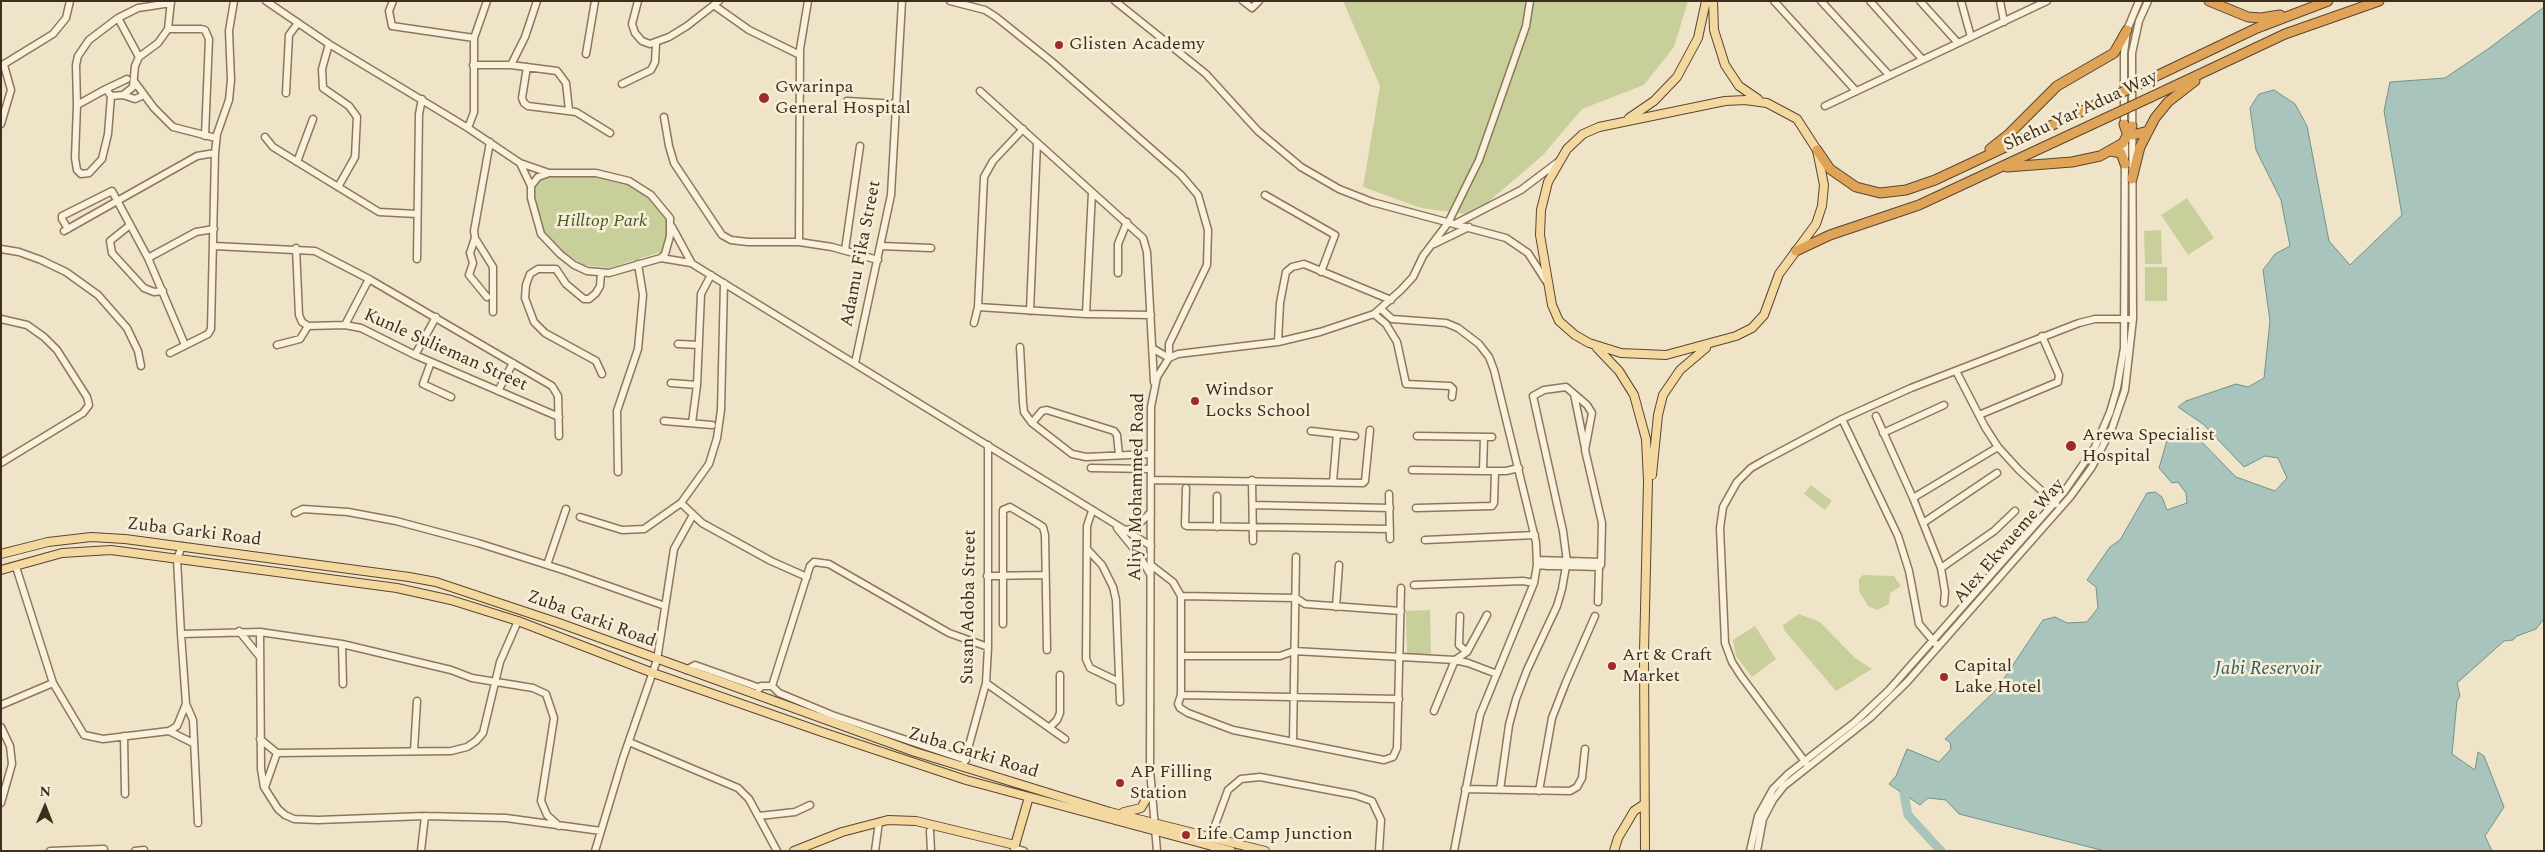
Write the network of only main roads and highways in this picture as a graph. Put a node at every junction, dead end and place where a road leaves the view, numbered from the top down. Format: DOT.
graph roads {
  1 [pos="1706,1"];
  2 [pos="1713,1"];
  3 [pos="2209,1"];
  4 [pos="2328,1"];
  5 [pos="2379,1"];
  6 [pos="2314,7"];
  7 [pos="2127,30"];
  8 [pos="2224,61"];
  9 [pos="1767,103"];
  10 [pos="1617,122"];
  11 [pos="2148,130"];
  12 [pos="1817,150"];
  13 [pos="2111,151"];
  14 [pos="1974,161"];
  15 [pos="2125,164"];
  16 [pos="1994,171"];
  17 [pos="2132,179"];
  18 [pos="1796,251"];
  19 [pos="1589,342"];
  20 [pos="1717,342"];
  21 [pos="1648,505"];
  22 [pos="1,554"];
  23 [pos="1,570"];
  24 [pos="1151,791"];
  25 [pos="1029,797"];
  26 [pos="1643,805"];
  27 [pos="1110,812"];
  28 [pos="1014,848"];
  29 [pos="1645,849"];
  30 [pos="794,851"];
  31 [pos="1231,851"];
  32 [pos="1265,851"];
  33 [pos="1614,851"];
  1 -- 10 [label="main road"];
  2 -- 9 [label="main road"];
  3 -- 6 [label="highway"];
  4 -- 6 [label="highway, Shehu Yar'Adua Way"];
  5 -- 8 [label="highway, Shehu Yar'Adua Way"];
  6 -- 14 [label="highway, Shehu Yar'Adua Way, bridge"];
  7 -- 14 [label="highway"];
  8 -- 11 [label="highway"];
  8 -- 16 [label="highway, Shehu Yar'Adua Way, bridge"];
  9 -- 10 [label="main road"];
  9 -- 12 [label="main road"];
  10 -- 19 [label="main road"];
  11 -- 13 [label="highway"];
  11 -- 17 [label="highway"];
  12 -- 14 [label="highway, Shehu Yar'Adua Way"];
  12 -- 18 [label="main road"];
  13 -- 15 [label="highway"];
  13 -- 16 [label="highway"];
  16 -- 18 [label="highway, Shehu Yar'Adua Way"];
  18 -- 20 [label="main road"];
  19 -- 20 [label="main road"];
  19 -- 21 [label="main road"];
  20 -- 21 [label="main road"];
  21 -- 26 [label="main road"];
  22 -- 27 [label="main road, Zuba Garki Road"];
  23 -- 25 [label="main road, Zuba Garki Road"];
  24 -- 27 [label="main road"];
  25 -- 28 [label="main road, Zuba Garki Road"];
  25 -- 31 [label="main road, Zuba Garki Road"];
  26 -- 29 [label="main road"];
  26 -- 33 [label="main road"];
  27 -- 32 [label="main road, Zuba Garki Road"];
  28 -- 30 [label="main road"];
}
